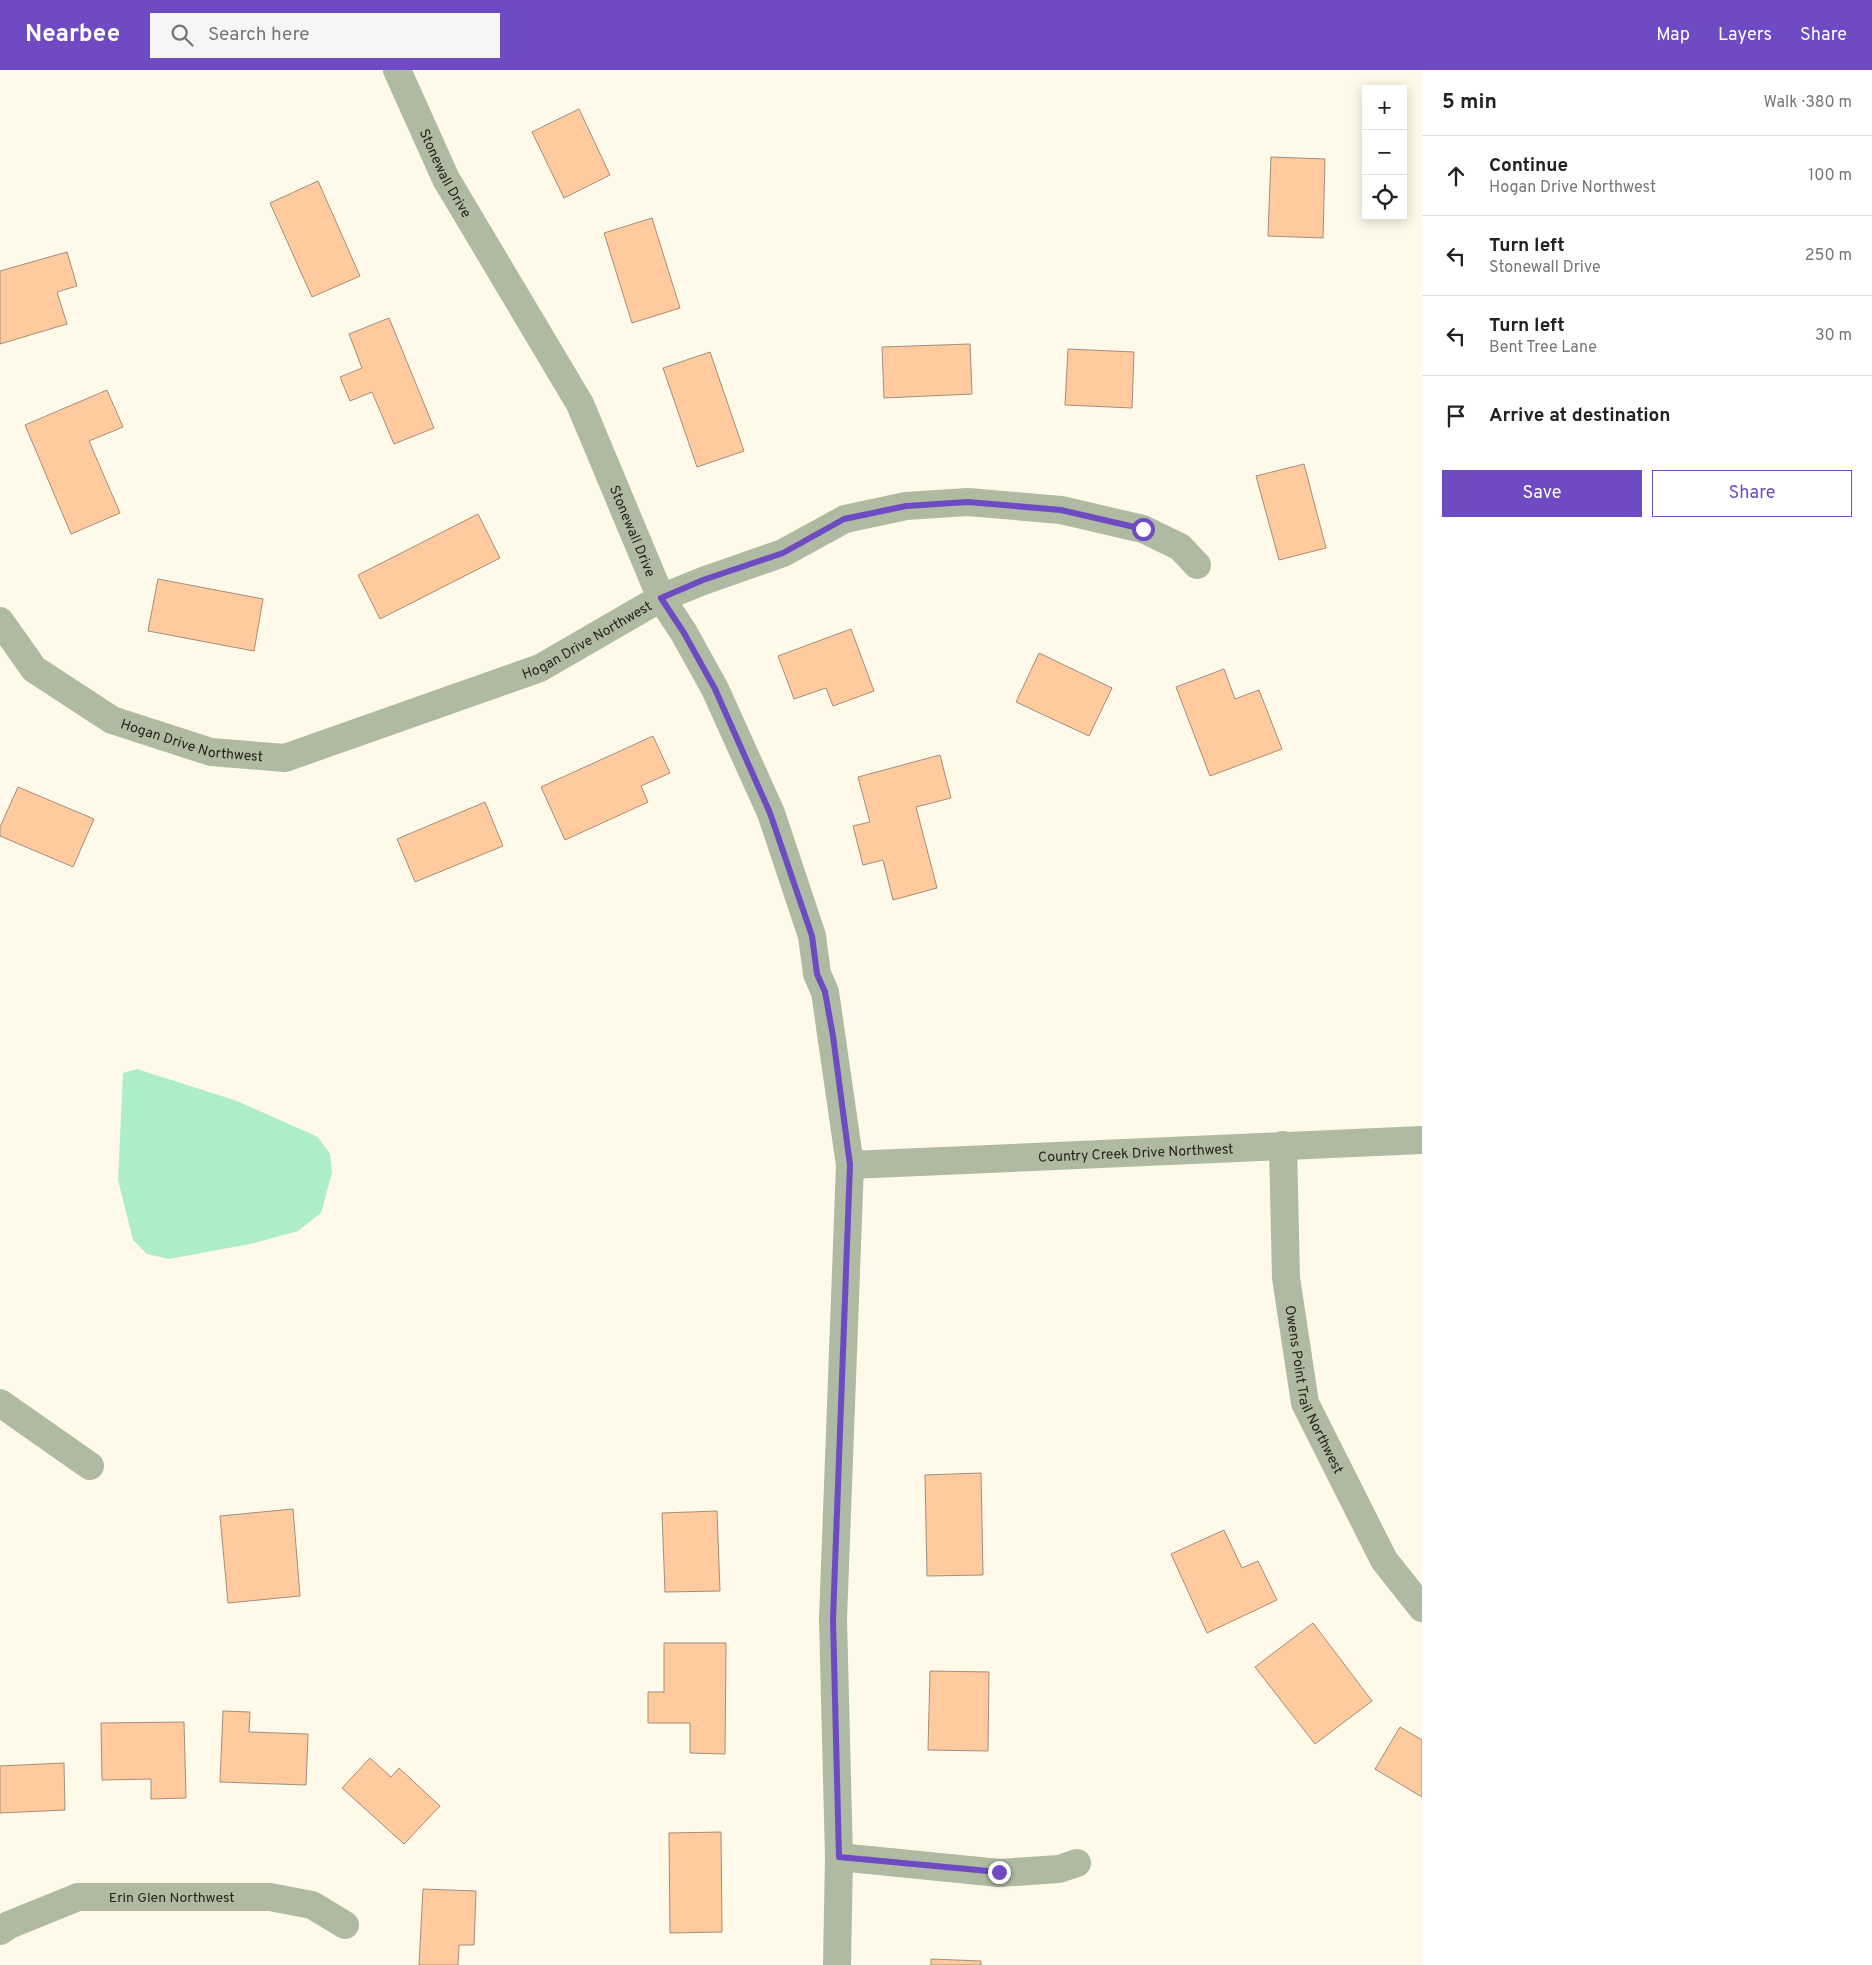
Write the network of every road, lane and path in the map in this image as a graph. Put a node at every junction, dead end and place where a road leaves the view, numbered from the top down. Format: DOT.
graph roads {
  1 [pos="397,70"];
  2 [pos="1197,565"];
  3 [pos="661,598"];
  4 [pos="0,621"];
  5 [pos="1422,1140"];
  6 [pos="1283,1145"];
  7 [pos="850,1165"];
  8 [pos="0,1403"];
  9 [pos="90,1466"];
  10 [pos="1422,1608"];
  11 [pos="839,1857"];
  12 [pos="1078,1863"];
  13 [pos="345,1925"];
  14 [pos="0,1931"];
  15 [pos="838,1965"];
  1 -- 3 [label="street, Stonewall Drive"];
  2 -- 3 [label="street, Hogan Drive Northwest"];
  3 -- 4 [label="street, Hogan Drive Northwest"];
  3 -- 7 [label="street, Stonewall Drive"];
  5 -- 6 [label="street, Country Creek Drive Northwest"];
  6 -- 7 [label="street, Country Creek Drive Northwest"];
  6 -- 10 [label="street, Owens Point Trail Northwest"];
  7 -- 11 [label="street, Stonewall Drive"];
  8 -- 9 [label="street"];
  11 -- 12 [label="street"];
  11 -- 15 [label="street, Stonewall Drive"];
  13 -- 14 [label="street, Erin Glen Northwest"];
}
